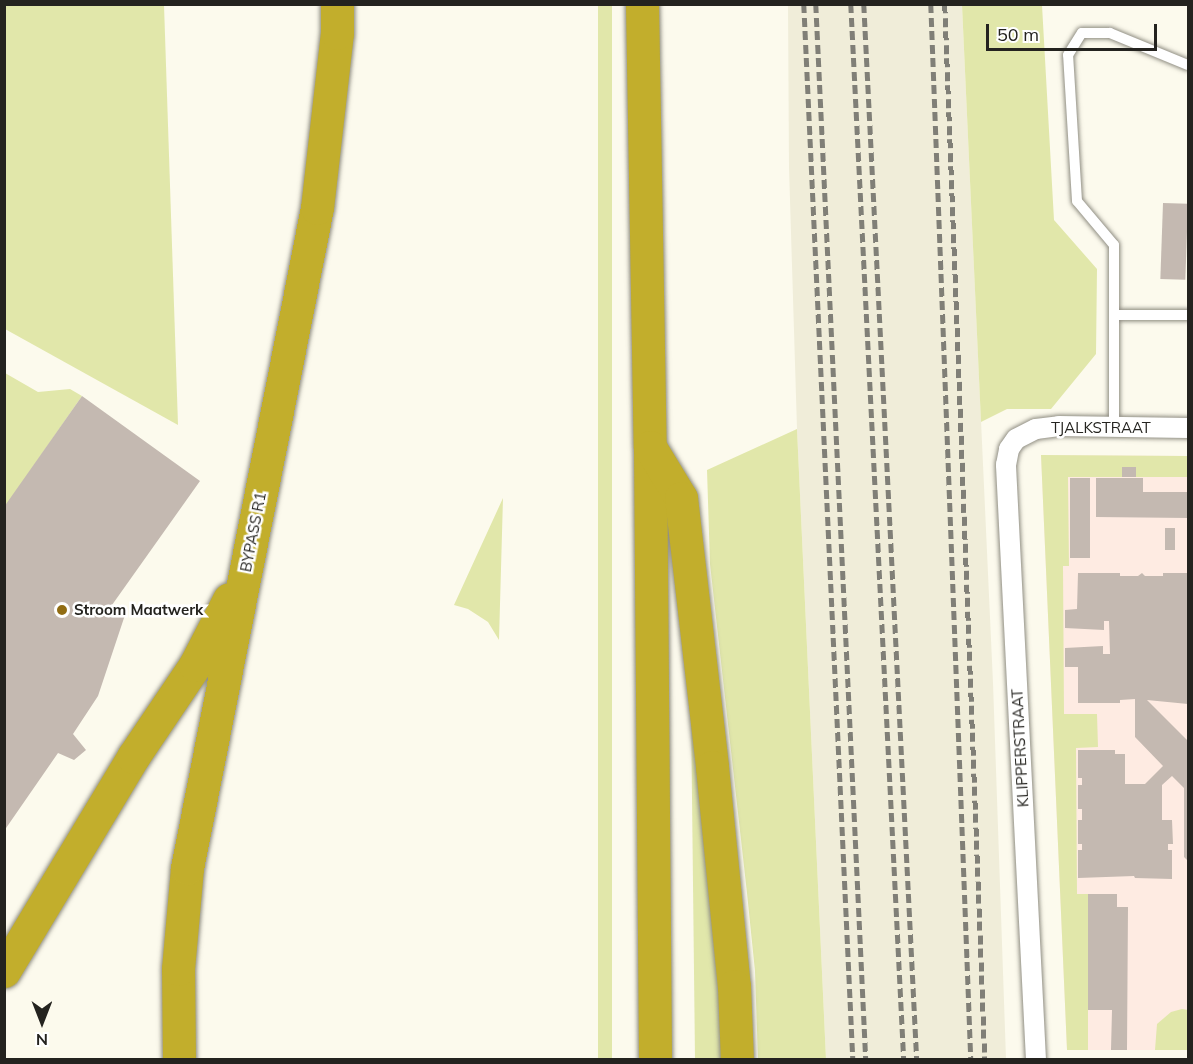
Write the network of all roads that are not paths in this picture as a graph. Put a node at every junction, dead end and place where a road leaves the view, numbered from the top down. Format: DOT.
graph roads {
  1 [pos="337,4"];
  2 [pos="642,4"];
  3 [pos="1188,64"];
  4 [pos="1114,315"];
  5 [pos="1188,315"];
  6 [pos="1114,427"];
  7 [pos="1188,428"];
  8 [pos="1016,439"];
  9 [pos="650,447"];
  10 [pos="247,562"];
  11 [pos="4,971"];
  12 [pos="179,1059"];
  13 [pos="654,1059"];
  14 [pos="737,1059"];
  15 [pos="1036,1059"];
  1 -- 10 [label="highway, BYPASS R1"];
  2 -- 9 [label="highway"];
  3 -- 4 [label="lane"];
  4 -- 5 [label="lane"];
  4 -- 6 [label="lane"];
  6 -- 7 [label="street, TJALKSTRAAT"];
  6 -- 8 [label="street, TJALKSTRAAT"];
  8 -- 15 [label="street, KLIPPERSTRAAT"];
  9 -- 13 [label="highway"];
  9 -- 14 [label="highway"];
  10 -- 11 [label="highway"];
  10 -- 12 [label="highway, BYPASS R1"];
}
